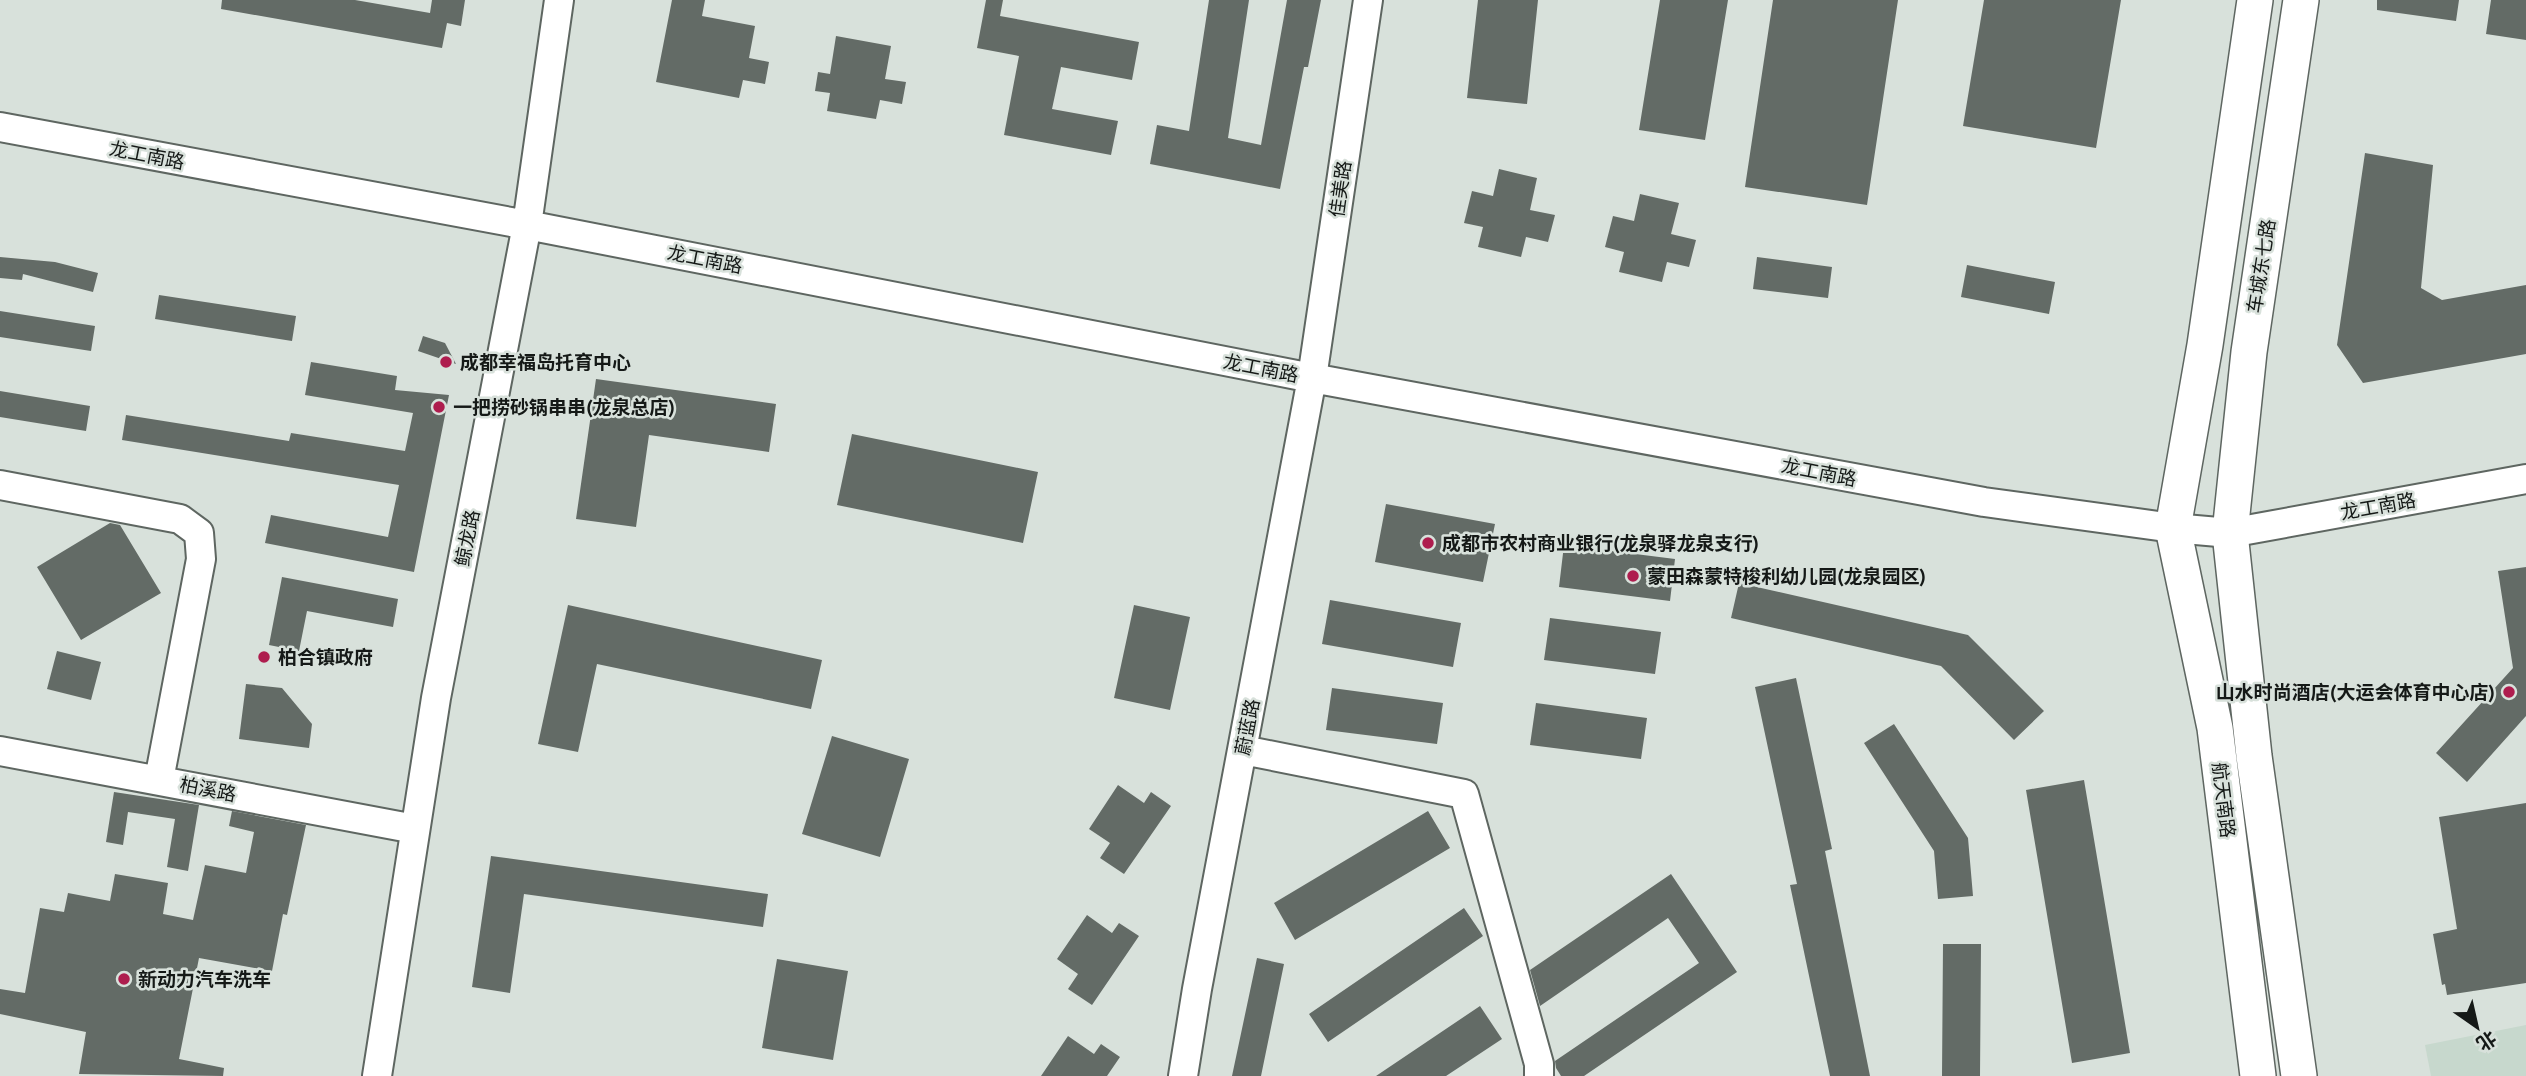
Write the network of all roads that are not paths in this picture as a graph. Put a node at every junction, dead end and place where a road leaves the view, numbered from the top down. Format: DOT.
graph roads {
  1 [pos="559,0"];
  2 [pos="1368,0"];
  3 [pos="2255,0"];
  4 [pos="2301,0"];
  5 [pos="0,127"];
  6 [pos="527,225"];
  7 [pos="1312,378"];
  8 [pos="2526,480"];
  9 [pos="0,485"];
  10 [pos="2173,528"];
  11 [pos="2230,533"];
  12 [pos="1243,750"];
  13 [pos="0,751"];
  14 [pos="159,780"];
  15 [pos="415,829"];
  16 [pos="377,1076"];
  17 [pos="1183,1076"];
  18 [pos="1539,1076"];
  19 [pos="2259,1076"];
  20 [pos="2299,1076"];
  1 -- 6 [label="street, 鲸龙路"];
  2 -- 7 [label="street, 佳美路"];
  3 -- 10 [label="main road"];
  4 -- 11 [label="main road, 车城东七路"];
  5 -- 6 [label="street, 龙工南路"];
  6 -- 7 [label="street, 龙工南路"];
  6 -- 15 [label="street, 鲸龙路"];
  7 -- 10 [label="street, 龙工南路"];
  7 -- 12 [label="street, 蔚蓝路"];
  8 -- 11 [label="street, 龙工南路"];
  9 -- 14 [label="street"];
  10 -- 11 [label="street, 龙工南路"];
  10 -- 19 [label="main road, 航天南路"];
  11 -- 20 [label="main road, 航天南路"];
  12 -- 17 [label="street, 蔚蓝路"];
  12 -- 18 [label="street"];
  13 -- 14 [label="street, 柏溪路"];
  14 -- 15 [label="street, 柏溪路"];
  15 -- 16 [label="street, 鲸龙路"];
}
